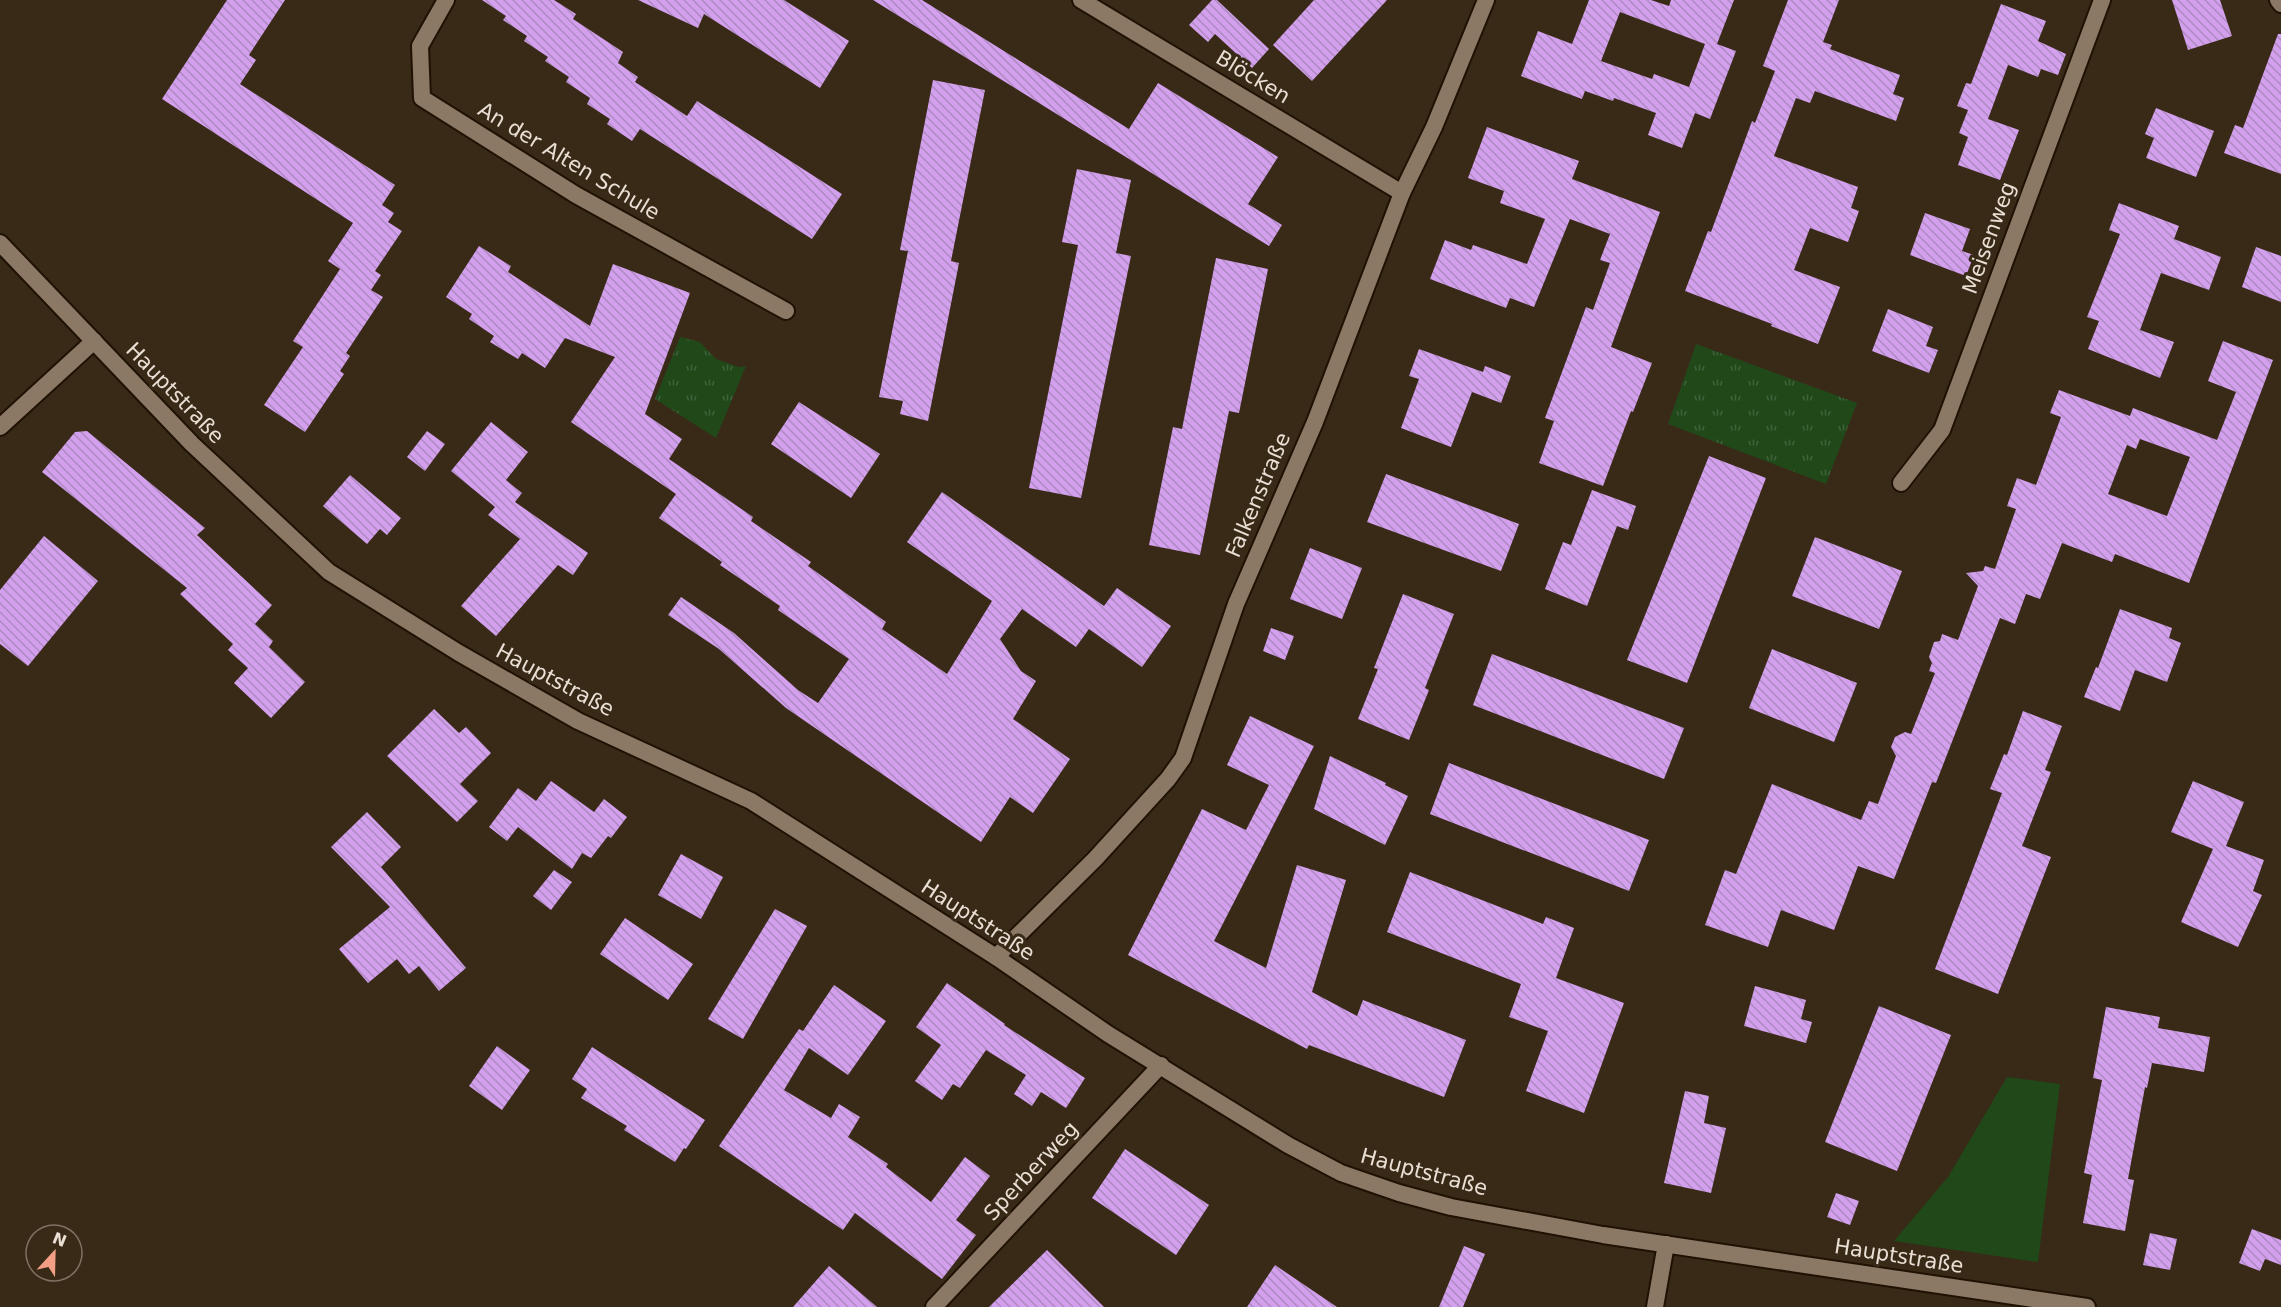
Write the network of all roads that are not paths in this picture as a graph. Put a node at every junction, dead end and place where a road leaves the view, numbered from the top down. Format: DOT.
graph roads {
  1 [pos="446,0"];
  2 [pos="1081,0"];
  3 [pos="1486,0"];
  4 [pos="2102,0"];
  5 [pos="2278,0"];
  6 [pos="2281,4"];
  7 [pos="1402,193"];
  8 [pos="0,243"];
  9 [pos="786,311"];
  10 [pos="94,341"];
  11 [pos="0,426"];
  12 [pos="1901,483"];
  13 [pos="996,957"];
  14 [pos="1161,1065"];
  15 [pos="1666,1244"];
  16 [pos="934,1307"];
  17 [pos="1655,1307"];
  18 [pos="2087,1307"];
  1 -- 9 [label="street, An der Alten Schule"];
  2 -- 7 [label="street, Blöcken"];
  3 -- 7 [label="street, Falkenstraße"];
  4 -- 12 [label="street, Meisenweg"];
  5 -- 6 [label="street"];
  7 -- 13 [label="street, Falkenstraße"];
  8 -- 10 [label="street, Hauptstraße"];
  10 -- 11 [label="street"];
  10 -- 13 [label="street, Hauptstraße"];
  13 -- 14 [label="street, Hauptstraße"];
  14 -- 15 [label="street, Hauptstraße"];
  14 -- 16 [label="street, Sperberweg"];
  15 -- 17 [label="street"];
  15 -- 18 [label="street, Hauptstraße"];
}
